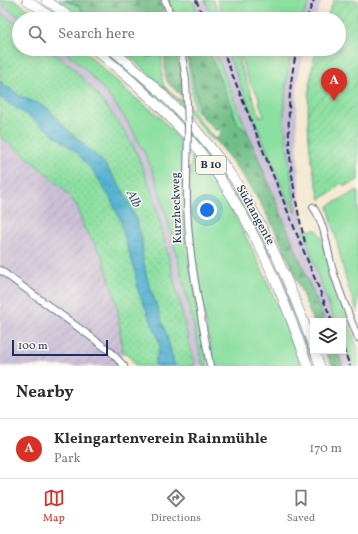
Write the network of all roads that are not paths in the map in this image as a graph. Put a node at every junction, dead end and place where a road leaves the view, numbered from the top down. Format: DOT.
graph roads {
  1 [pos="27,0"];
  2 [pos="46,0"];
  3 [pos="165,0"];
  4 [pos="44,12"];
  5 [pos="62,12"];
  6 [pos="169,12"];
  7 [pos="102,56"];
  8 [pos="119,56"];
  9 [pos="182,56"];
  10 [pos="313,207"];
  11 [pos="0,270"];
  12 [pos="358,338"];
  13 [pos="310,339"];
  14 [pos="316,354"];
  15 [pos="124,366"];
  16 [pos="210,366"];
  17 [pos="308,366"];
  18 [pos="320,366"];
  1 -- 4 [label="highway"];
  2 -- 5 [label="highway"];
  3 -- 6 [label="street"];
  7 -- 17 [label="highway, Südtangente / B 10"];
  8 -- 13 [label="highway, Südtangente / B 10"];
  9 -- 16 [label="street, Kurzheckweg, bridge"];
  10 -- 12 [label="street"];
  11 -- 15 [label="street"];
  14 -- 18 [label="highway"];
}
